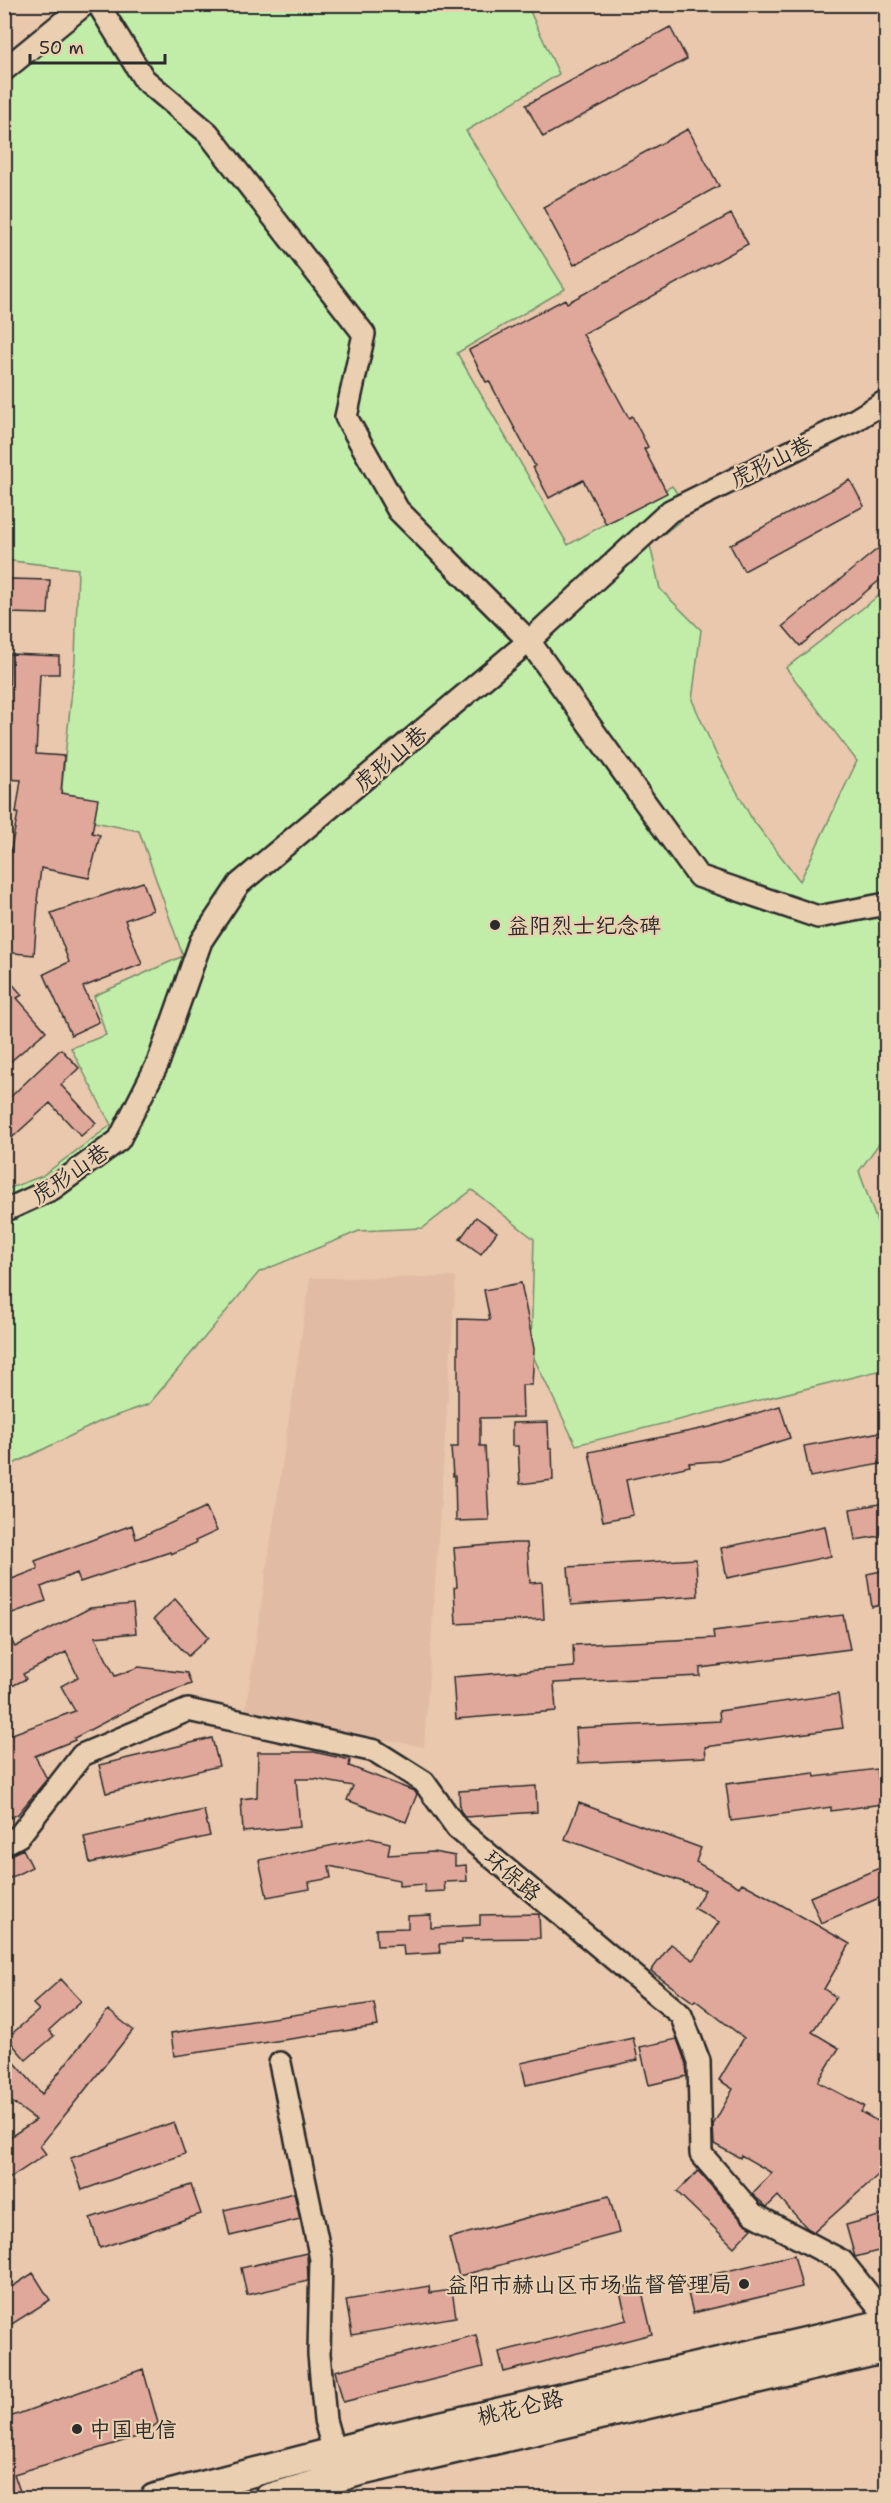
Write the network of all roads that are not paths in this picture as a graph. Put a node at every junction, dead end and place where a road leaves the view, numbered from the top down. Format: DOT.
graph roads {
  1 [pos="85,4"];
  2 [pos="98,4"];
  3 [pos="4,70"];
  4 [pos="886,401"];
  5 [pos="529,642"];
  6 [pos="886,904"];
  7 [pos="4,1211"];
  8 [pos="4,1844"];
  9 [pos="280,2063"];
  10 [pos="886,2316"];
  11 [pos="886,2323"];
  12 [pos="886,2349"];
  13 [pos="334,2452"];
  14 [pos="297,2493"];
  15 [pos="154,2499"];
  16 [pos="268,2499"];
  1 -- 3 [label="street"];
  2 -- 5 [label="street"];
  4 -- 5 [label="street, 虎形山巷"];
  5 -- 6 [label="street"];
  5 -- 7 [label="street, 虎形山巷"];
  8 -- 10 [label="street, 环保路"];
  9 -- 13 [label="street"];
  11 -- 13 [label="main road, 桃花仑路"];
  12 -- 14 [label="main road, 桃花仑路"];
  13 -- 15 [label="main road, 桃花仑路"];
  14 -- 16 [label="main road, 桃花仑路"];
}
